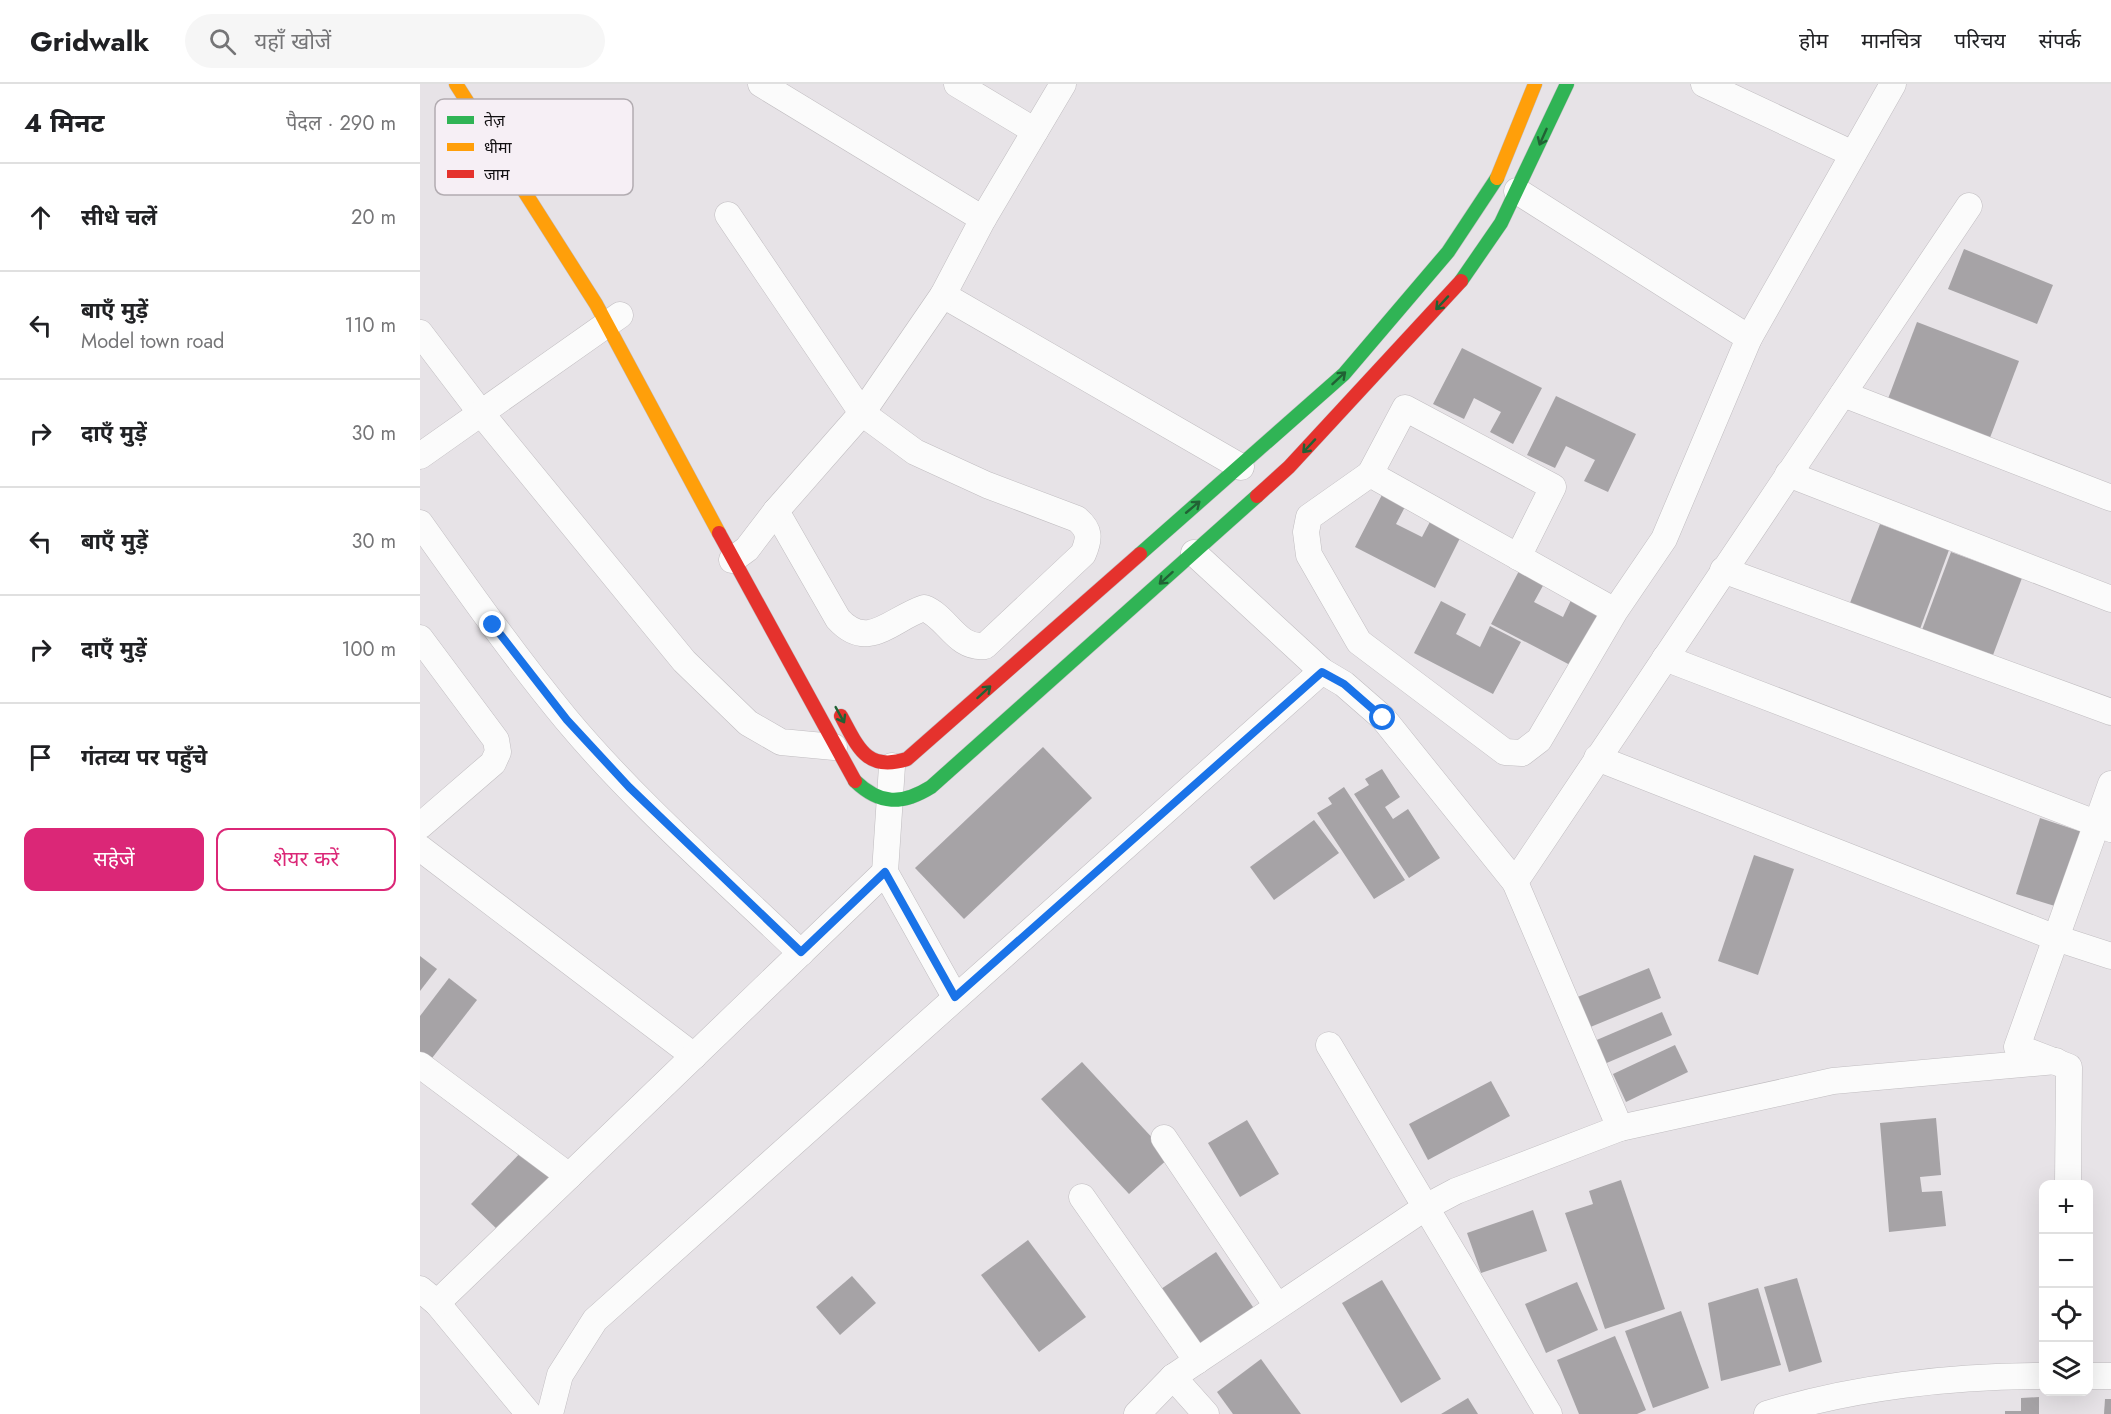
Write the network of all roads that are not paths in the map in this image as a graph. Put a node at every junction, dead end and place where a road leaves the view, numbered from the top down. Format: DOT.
graph roads {
  1 [pos="456,84"];
  2 [pos="761,84"];
  3 [pos="957,84"];
  4 [pos="1063,84"];
  5 [pos="1535,84"];
  6 [pos="1567,84"];
  7 [pos="1704,84"];
  8 [pos="1893,84"];
  9 [pos="466,99"];
  10 [pos="1035,130"];
  11 [pos="1853,154"];
  12 [pos="1517,192"];
  13 [pos="533,195"];
  14 [pos="1969,206"];
  15 [pos="728,215"];
  16 [pos="983,219"];
  17 [pos="943,295"];
  18 [pos="617,317"];
  19 [pos="420,333"];
  20 [pos="1749,338"];
  21 [pos="1843,393"];
  22 [pos="481,413"];
  23 [pos="862,413"];
  24 [pos="420,456"];
  25 [pos="1241,467"];
  26 [pos="1370,474"];
  27 [pos="1788,474"];
  28 [pos="2111,498"];
  29 [pos="776,511"];
  30 [pos="420,523"];
  31 [pos="1170,526"];
  32 [pos="744,552"];
  33 [pos="1194,553"];
  34 [pos="1518,557"];
  35 [pos="1723,570"];
  36 [pos="2111,599"];
  37 [pos="1615,610"];
  38 [pos="420,638"];
  39 [pos="1665,658"];
  40 [pos="1322,672"];
  41 [pos="833,702"];
  42 [pos="2111,712"];
  43 [pos="834,747"];
  44 [pos="1597,758"];
  45 [pos="892,765"];
  46 [pos="2111,784"];
  47 [pos="889,801"];
  48 [pos="420,826"];
  49 [pos="2104,826"];
  50 [pos="420,848"];
  51 [pos="885,872"];
  52 [pos="1515,882"];
  53 [pos="2056,938"];
  54 [pos="801,952"];
  55 [pos="2111,956"];
  56 [pos="955,997"];
  57 [pos="1329,1044"];
  58 [pos="694,1056"];
  59 [pos="2056,1060"];
  60 [pos="420,1065"];
  61 [pos="1620,1128"];
  62 [pos="1164,1138"];
  63 [pos="569,1176"];
  64 [pos="2068,1180"];
  65 [pos="1082,1197"];
  66 [pos="1425,1207"];
  67 [pos="429,1296"];
  68 [pos="1277,1306"];
  69 [pos="1197,1361"];
  70 [pos="2039,1376"];
  71 [pos="2093,1376"];
  72 [pos="2111,1376"];
  73 [pos="1173,1377"];
  74 [pos="529,1414"];
  75 [pos="550,1414"];
  76 [pos="1137,1414"];
  77 [pos="1206,1414"];
  78 [pos="1549,1414"];
  79 [pos="1767,1414"];
  1 -- 9 [label="street"];
  2 -- 16 [label="street"];
  3 -- 10 [label="street"];
  4 -- 10 [label="street"];
  25 -- 5 [label="street, one-way"];
  6 -- 12 [label="street, one-way"];
  7 -- 11 [label="street"];
  8 -- 11 [label="street"];
  10 -- 16 [label="street"];
  11 -- 20 [label="street"];
  12 -- 20 [label="street"];
  12 -- 33 [label="street, one-way"];
  13 -- 18 [label="street"];
  14 -- 21 [label="street"];
  15 -- 23 [label="street"];
  16 -- 17 [label="street"];
  17 -- 23 [label="street"];
  17 -- 25 [label="street"];
  18 -- 22 [label="street"];
  18 -- 32 [label="street"];
  19 -- 22 [label="street"];
  20 -- 37 [label="street"];
  21 -- 27 [label="street"];
  21 -- 28 [label="street"];
  22 -- 24 [label="street"];
  22 -- 43 [label="street"];
  23 -- 29 [label="street"];
  23 -- 29 [label="street"];
  31 -- 25 [label="street, one-way"];
  26 -- 34 [label="street"];
  26 -- 34 [label="street"];
  26 -- 37 [label="street"];
  27 -- 35 [label="street"];
  27 -- 36 [label="street"];
  29 -- 32 [label="street"];
  30 -- 54 [label="street"];
  31 -- 33 [label="street"];
  45 -- 31 [label="street, one-way"];
  32 -- 43 [label="street"];
  33 -- 40 [label="street"];
  33 -- 47 [label="street, one-way"];
  34 -- 37 [label="street"];
  35 -- 39 [label="street"];
  35 -- 42 [label="street"];
  38 -- 48 [label="street"];
  39 -- 44 [label="street"];
  39 -- 49 [label="street"];
  40 -- 52 [label="street"];
  40 -- 56 [label="street"];
  41 -- 45 [label="street, one-way"];
  43 -- 47 [label="street"];
  44 -- 52 [label="street"];
  44 -- 53 [label="street"];
  45 -- 47 [label="street"];
  46 -- 49 [label="street"];
  47 -- 51 [label="street"];
  49 -- 53 [label="street"];
  50 -- 58 [label="street"];
  51 -- 54 [label="street"];
  51 -- 56 [label="street"];
  52 -- 61 [label="street"];
  53 -- 55 [label="street"];
  53 -- 59 [label="street"];
  54 -- 58 [label="street"];
  56 -- 75 [label="street"];
  57 -- 66 [label="street"];
  58 -- 63 [label="street"];
  59 -- 61 [label="street"];
  59 -- 64 [label="street"];
  60 -- 63 [label="street"];
  61 -- 66 [label="street"];
  62 -- 68 [label="street"];
  63 -- 67 [label="street"];
  65 -- 69 [label="street"];
  66 -- 68 [label="street"];
  66 -- 78 [label="street"];
  67 -- 74 [label="street"];
  68 -- 69 [label="street"];
  69 -- 73 [label="street"];
  70 -- 79 [label="street"];
  71 -- 72 [label="street"];
  73 -- 76 [label="street"];
  73 -- 77 [label="street"];
}
